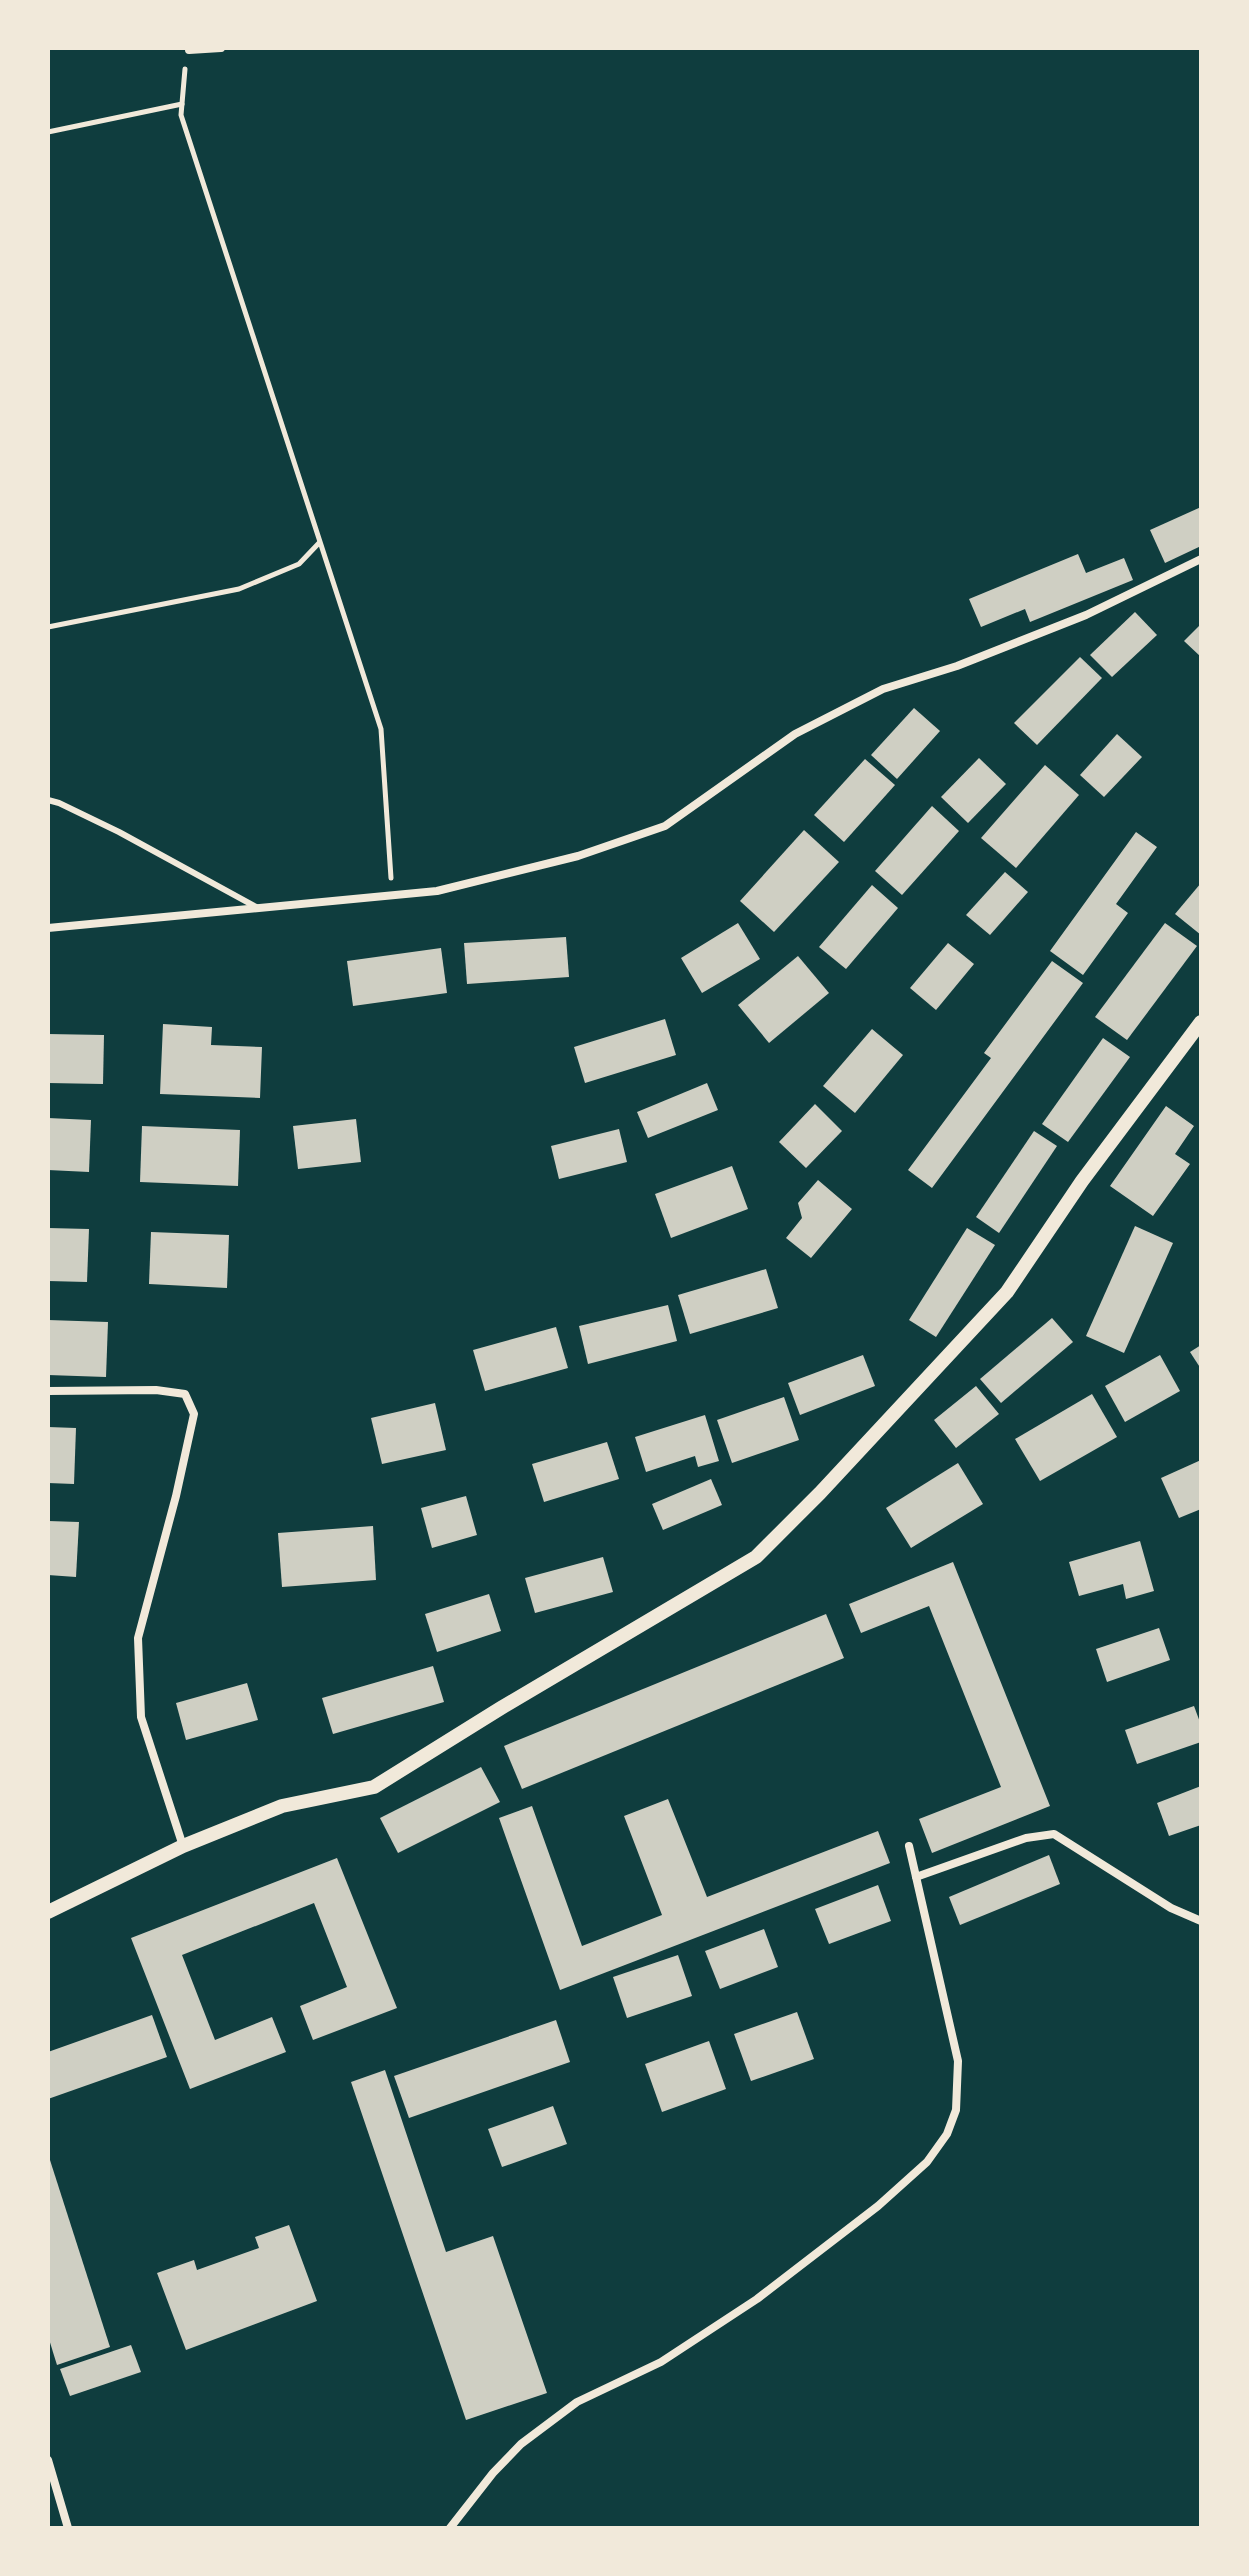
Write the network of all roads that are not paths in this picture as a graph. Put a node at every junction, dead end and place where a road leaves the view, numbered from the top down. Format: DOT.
graph roads {
  1 [pos="221,48"];
  2 [pos="189,50"];
  3 [pos="1201,559"];
  4 [pos="48,800"];
  5 [pos="258,908"];
  6 [pos="48,928"];
  7 [pos="1199,1030"];
  8 [pos="48,1391"];
  9 [pos="183,1846"];
  10 [pos="909,1846"];
  11 [pos="916,1877"];
  12 [pos="48,1912"];
  13 [pos="1201,1921"];
  14 [pos="48,2460"];
  15 [pos="68,2528"];
  16 [pos="450,2528"];
  1 -- 2 [label="street"];
  3 -- 5 [label="street"];
  4 -- 5 [label="lane"];
  5 -- 6 [label="street"];
  7 -- 9 [label="street"];
  8 -- 9 [label="street"];
  9 -- 12 [label="street"];
  10 -- 11 [label="street"];
  11 -- 13 [label="street"];
  11 -- 16 [label="street"];
  14 -- 15 [label="street"];
}
